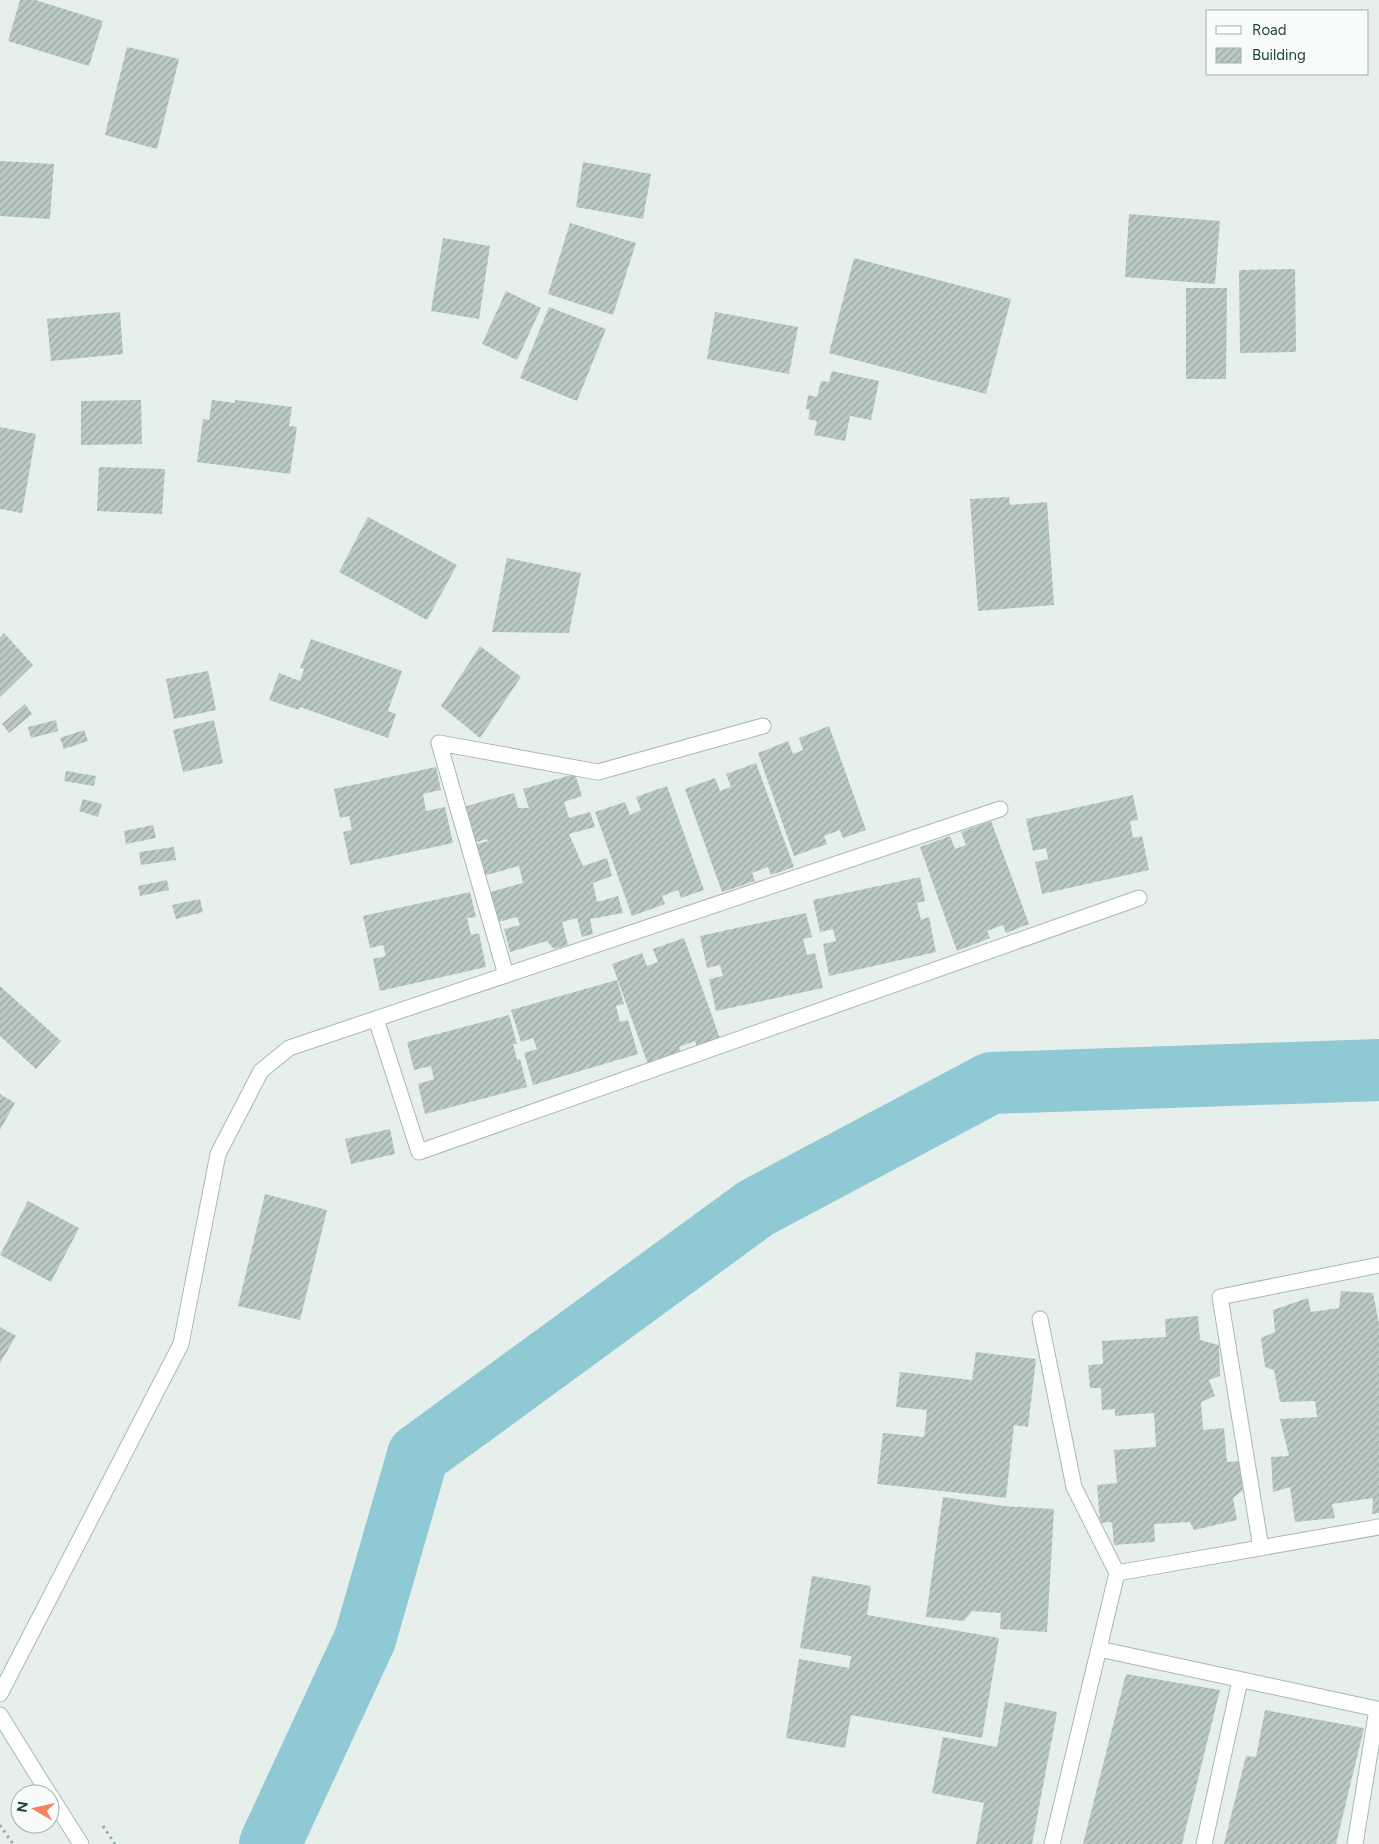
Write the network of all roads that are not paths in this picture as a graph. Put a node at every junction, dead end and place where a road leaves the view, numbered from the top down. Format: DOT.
graph roads {
  1 [pos="763,726"];
  2 [pos="1000,810"];
  3 [pos="1139,898"];
  4 [pos="506,975"];
  5 [pos="376,1019"];
  6 [pos="1379,1265"];
  7 [pos="1040,1319"];
  8 [pos="1379,1527"];
  9 [pos="1261,1548"];
  10 [pos="1117,1573"];
  11 [pos="1098,1650"];
  12 [pos="1240,1680"];
  13 [pos="0,1694"];
  14 [pos="0,1715"];
  15 [pos="44,1784"];
  16 [pos="60,1810"];
  17 [pos="81,1844"];
  18 [pos="1052,1844"];
  19 [pos="1204,1844"];
  20 [pos="1356,1844"];
  1 -- 4 [label="street"];
  2 -- 4 [label="street"];
  3 -- 5 [label="street"];
  4 -- 5 [label="street"];
  5 -- 13 [label="street"];
  6 -- 9 [label="street"];
  7 -- 10 [label="street"];
  8 -- 9 [label="street"];
  9 -- 10 [label="street"];
  10 -- 11 [label="street"];
  11 -- 12 [label="street"];
  11 -- 18 [label="street"];
  12 -- 19 [label="street"];
  12 -- 20 [label="street"];
  14 -- 15 [label="street"];
  16 -- 17 [label="street"];
}
